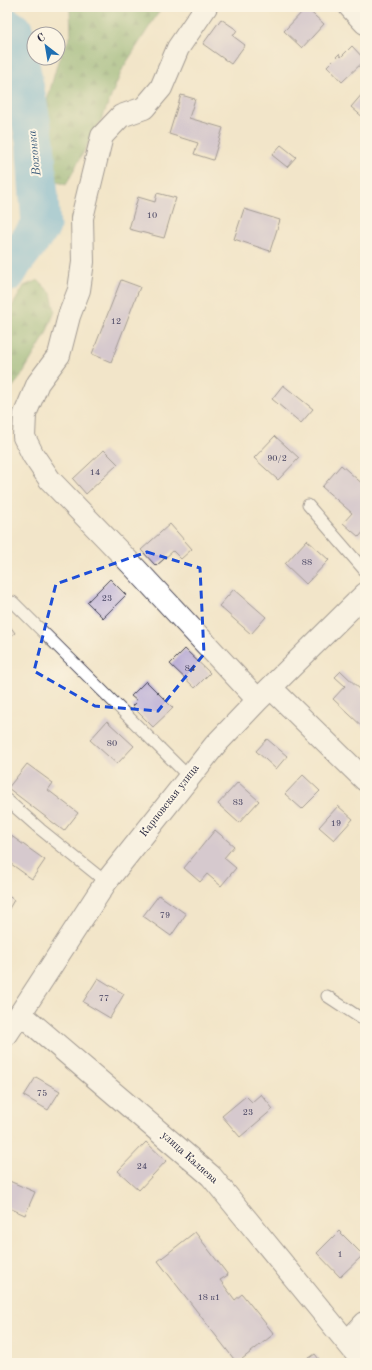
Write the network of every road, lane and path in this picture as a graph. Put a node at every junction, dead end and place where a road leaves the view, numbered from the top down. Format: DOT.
graph roads {
  1 [pos="206,7"];
  2 [pos="350,7"];
  3 [pos="365,23"];
  4 [pos="308,505"];
  5 [pos="365,571"];
  6 [pos="365,594"];
  7 [pos="13,602"];
  8 [pos="264,694"];
  9 [pos="189,777"];
  10 [pos="365,780"];
  11 [pos="7,800"];
  12 [pos="106,882"];
  13 [pos="327,996"];
  14 [pos="21,1014"];
  15 [pos="365,1021"];
  16 [pos="7,1034"];
  17 [pos="365,1323"];
  18 [pos="347,1342"];
  19 [pos="364,1363"];
  1 -- 8 [label="street"];
  2 -- 3 [label="street"];
  4 -- 5 [label="lane"];
  6 -- 8 [label="street, Карповская улица"];
  7 -- 9 [label="lane"];
  8 -- 9 [label="street, Карповская улица"];
  8 -- 10 [label="street"];
  9 -- 12 [label="street, Карповская улица"];
  11 -- 12 [label="lane"];
  12 -- 14 [label="street, Карповская улица"];
  13 -- 15 [label="lane"];
  14 -- 16 [label="street, Карповская улица"];
  14 -- 18 [label="street, улица Каляева"];
  17 -- 18 [label="street"];
  18 -- 19 [label="street, улица Каляева"];
}
